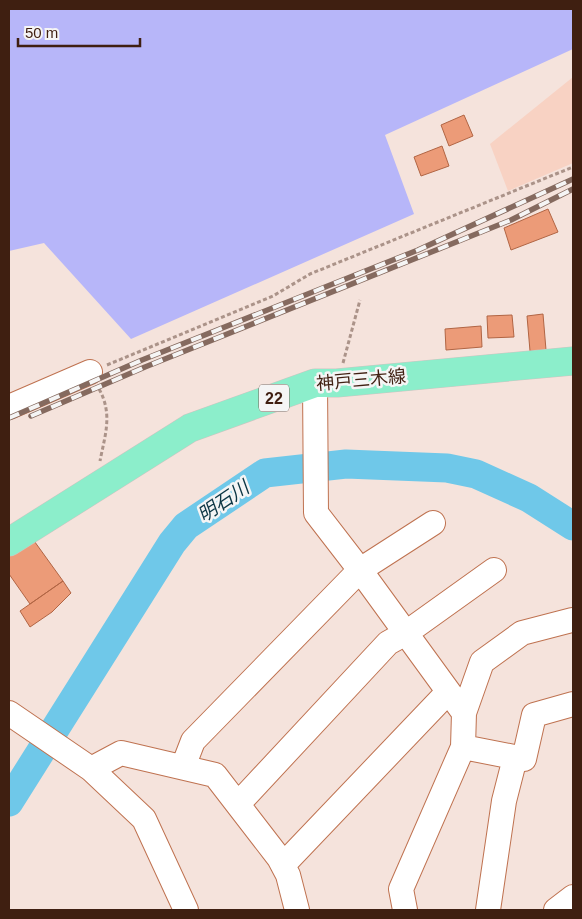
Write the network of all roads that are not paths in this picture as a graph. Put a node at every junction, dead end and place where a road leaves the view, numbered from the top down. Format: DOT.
graph roads {
  1 [pos="573,360"];
  2 [pos="90,372"];
  3 [pos="326,383"];
  4 [pos="9,407"];
  5 [pos="433,523"];
  6 [pos="9,542"];
  7 [pos="360,570"];
  8 [pos="494,570"];
  9 [pos="572,620"];
  10 [pos="406,633"];
  11 [pos="448,692"];
  12 [pos="573,704"];
  13 [pos="9,713"];
  14 [pos="464,713"];
  15 [pos="463,747"];
  16 [pos="515,758"];
  17 [pos="183,767"];
  18 [pos="91,770"];
  19 [pos="238,804"];
  20 [pos="283,865"];
  21 [pos="573,898"];
  22 [pos="186,910"];
  23 [pos="297,910"];
  24 [pos="405,910"];
  25 [pos="488,910"];
  26 [pos="556,910"];
  1 -- 3 [label="main road, 神戸三木線 / 22"];
  2 -- 4 [label="street"];
  3 -- 6 [label="main road, 神戸三木線 / 22"];
  3 -- 7 [label="street"];
  5 -- 7 [label="street"];
  7 -- 10 [label="street"];
  7 -- 17 [label="street"];
  8 -- 10 [label="street"];
  9 -- 14 [label="street"];
  10 -- 11 [label="street"];
  10 -- 19 [label="street"];
  11 -- 14 [label="street"];
  11 -- 20 [label="street"];
  12 -- 16 [label="street"];
  13 -- 18 [label="street"];
  14 -- 15 [label="street"];
  15 -- 16 [label="street"];
  15 -- 24 [label="street"];
  16 -- 25 [label="street"];
  17 -- 18 [label="street"];
  17 -- 19 [label="street"];
  18 -- 22 [label="street"];
  19 -- 20 [label="street"];
  20 -- 23 [label="street"];
  21 -- 26 [label="street"];
}
